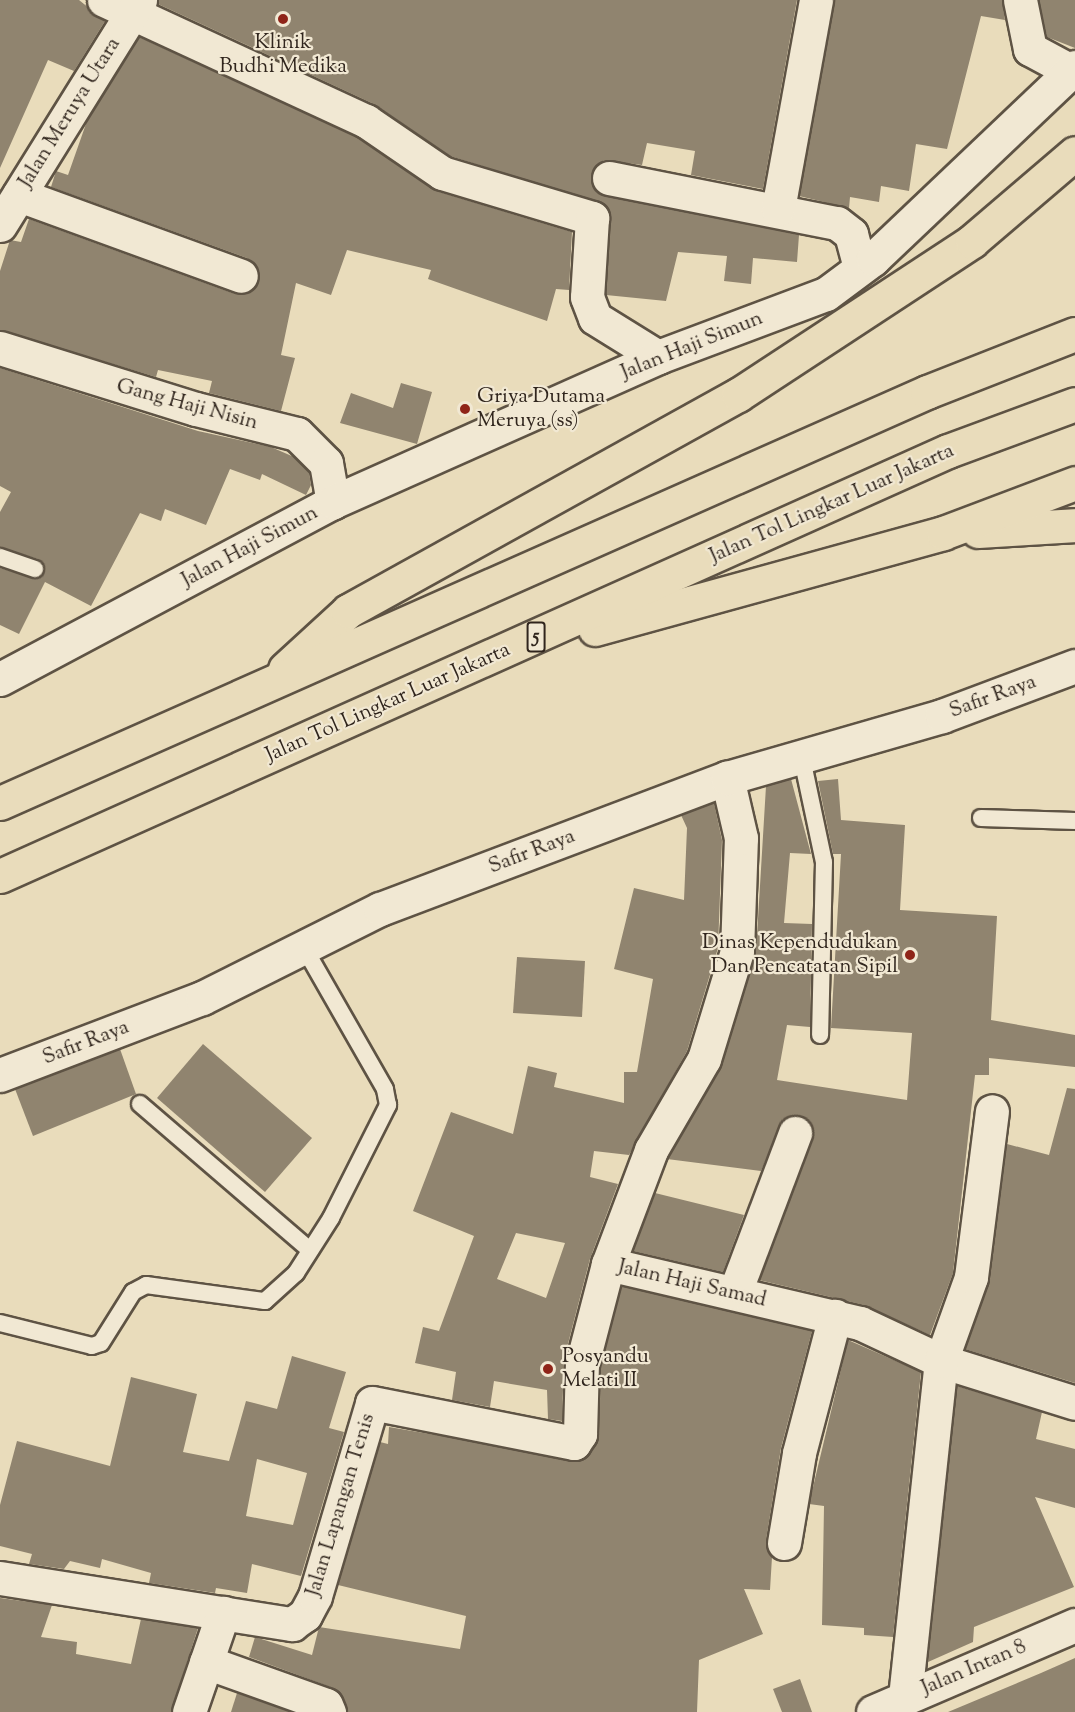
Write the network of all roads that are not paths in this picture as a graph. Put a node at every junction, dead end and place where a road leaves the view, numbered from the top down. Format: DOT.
graph roads {
  1 [pos="816,0"];
  2 [pos="1020,0"];
  3 [pos="125,4"];
  4 [pos="1073,70"];
  5 [pos="1075,153"];
  6 [pos="609,178"];
  7 [pos="19,195"];
  8 [pos="778,209"];
  9 [pos="0,225"];
  10 [pos="860,267"];
  11 [pos="241,276"];
  12 [pos="1075,334"];
  13 [pos="0,348"];
  14 [pos="658,357"];
  15 [pos="1075,404"];
  16 [pos="1075,483"];
  17 [pos="333,502"];
  18 [pos="1075,525"];
  19 [pos="943,533"];
  20 [pos="0,557"];
  21 [pos="35,569"];
  22 [pos="496,656"];
  23 [pos="1075,666"];
  24 [pos="0,679"];
  25 [pos="264,688"];
  26 [pos="801,754"];
  27 [pos="728,778"];
  28 [pos="0,803"];
  29 [pos="981,818"];
  30 [pos="1075,821"];
  31 [pos="0,876"];
  32 [pos="303,946"];
  33 [pos="820,1035"];
  34 [pos="1,1074"];
  35 [pos="140,1104"];
  36 [pos="992,1111"];
  37 [pos="795,1133"];
  38 [pos="310,1250"];
  39 [pos="608,1264"];
  40 [pos="735,1292"];
  41 [pos="835,1316"];
  42 [pos="0,1323"];
  43 [pos="941,1360"];
  44 [pos="1075,1403"];
  45 [pos="784,1543"];
  46 [pos="0,1578"];
  47 [pos="223,1613"];
  48 [pos="1075,1625"];
  49 [pos="206,1662"];
  50 [pos="905,1697"];
  51 [pos="189,1712"];
  52 [pos="329,1712"];
  53 [pos="873,1712"];
  1 -- 8 [label="street"];
  2 -- 4 [label="street"];
  3 -- 7 [label="street, Jalan Meruya Utara"];
  3 -- 14 [label="street"];
  4 -- 10 [label="street, Jalan Haji Simun"];
  5 -- 25 [label="highway"];
  6 -- 8 [label="street"];
  7 -- 9 [label="street, Jalan Meruya Utara"];
  7 -- 11 [label="street"];
  8 -- 10 [label="street"];
  10 -- 14 [label="street, Jalan Haji Simun"];
  12 -- 25 [label="highway"];
  13 -- 17 [label="street, Gang Haji Nisin"];
  14 -- 17 [label="street, Jalan Haji Simun"];
  15 -- 22 [label="highway, Jalan Tol Lingkar Luar Jakarta / 5"];
  16 -- 19 [label="highway"];
  17 -- 24 [label="street, Jalan Haji Simun"];
  18 -- 19 [label="highway"];
  19 -- 22 [label="highway"];
  20 -- 21 [label="lane"];
  22 -- 31 [label="highway, Jalan Tol Lingkar Luar Jakarta / 5"];
  23 -- 26 [label="street, Safir Raya"];
  25 -- 28 [label="highway"];
  26 -- 27 [label="street, Safir Raya"];
  26 -- 33 [label="lane"];
  27 -- 32 [label="street, Safir Raya"];
  27 -- 39 [label="street, Jalan Haji Samad"];
  29 -- 30 [label="lane"];
  32 -- 34 [label="street, Safir Raya"];
  32 -- 38 [label="lane"];
  35 -- 38 [label="lane"];
  36 -- 43 [label="street"];
  37 -- 40 [label="street"];
  38 -- 42 [label="lane"];
  39 -- 40 [label="street, Jalan Haji Samad"];
  39 -- 47 [label="street, Jalan Lapangan Tenis"];
  40 -- 41 [label="street, Jalan Haji Samad"];
  41 -- 43 [label="street, Jalan Haji Samad"];
  41 -- 45 [label="street"];
  43 -- 44 [label="street, Jalan Haji Samad"];
  43 -- 50 [label="street"];
  46 -- 47 [label="street, Jalan Lapangan Tenis"];
  47 -- 49 [label="street"];
  48 -- 50 [label="street, Jalan Intan 8"];
  49 -- 51 [label="street"];
  49 -- 52 [label="street"];
  50 -- 53 [label="street, Jalan Intan 8"];
}
